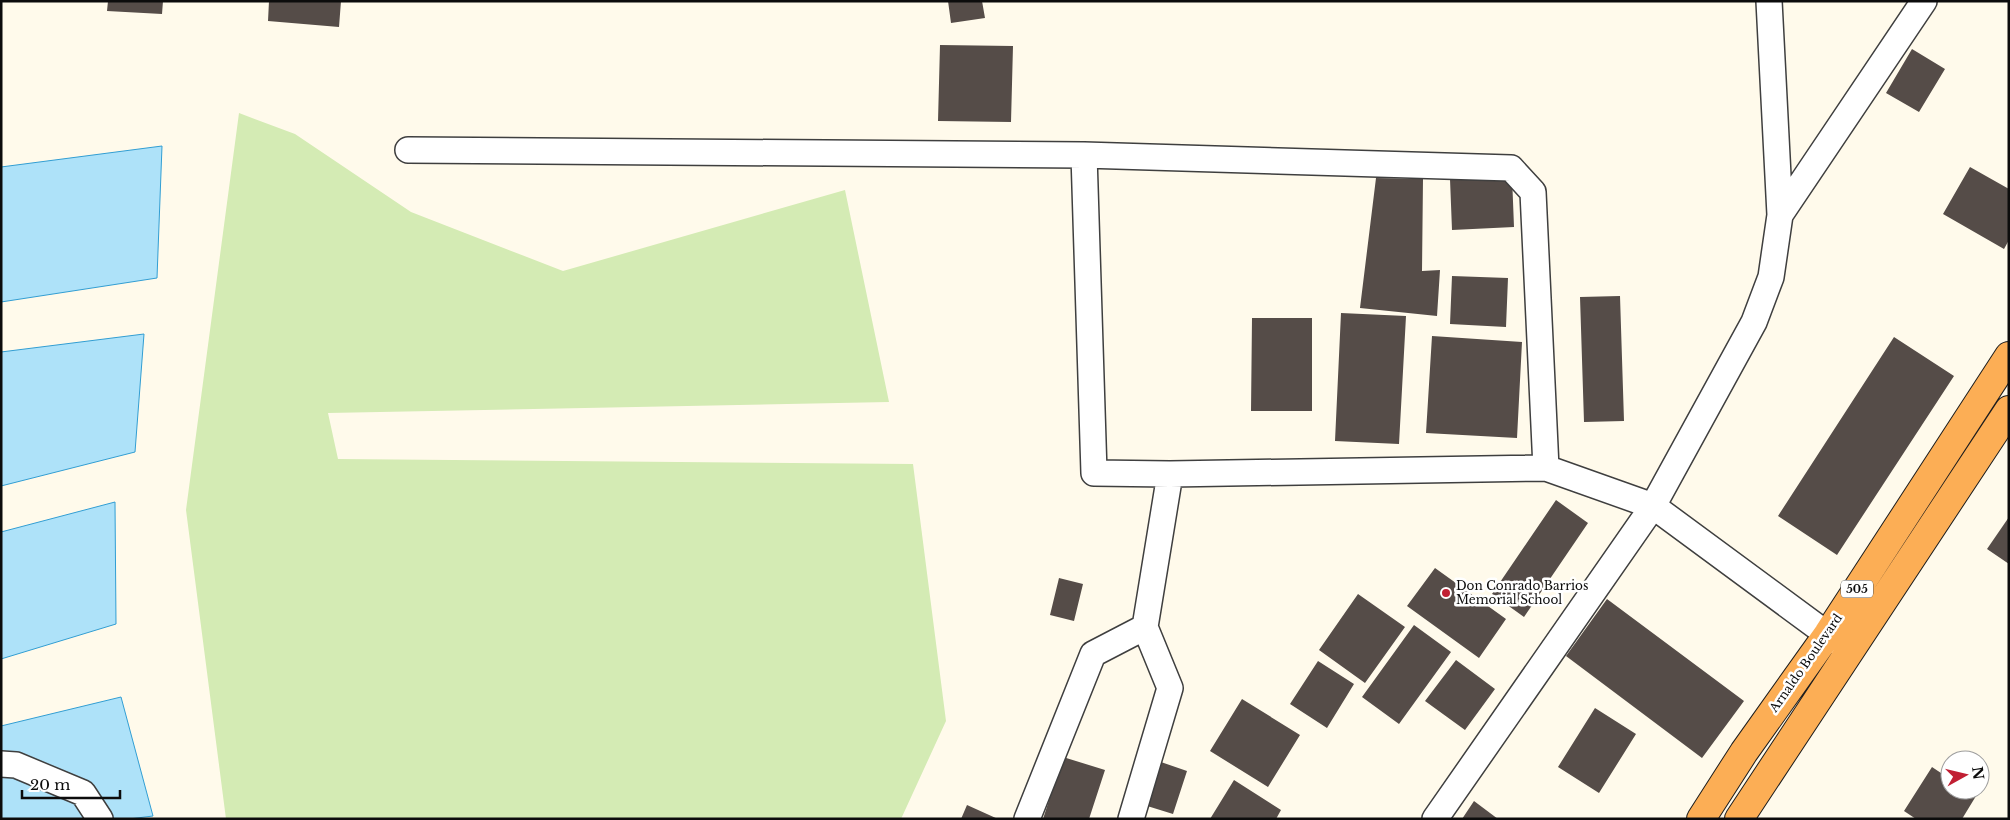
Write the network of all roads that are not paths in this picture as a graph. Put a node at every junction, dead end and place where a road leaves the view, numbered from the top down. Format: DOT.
graph roads {
  1 [pos="1769,1"];
  2 [pos="1924,1"];
  3 [pos="408,150"];
  4 [pos="1084,155"];
  5 [pos="1780,215"];
  6 [pos="2009,356"];
  7 [pos="2009,410"];
  8 [pos="1546,468"];
  9 [pos="1934,469"];
  10 [pos="1170,474"];
  11 [pos="1958,486"];
  12 [pos="1653,506"];
  13 [pos="1145,627"];
  14 [pos="1828,634"];
  15 [pos="1850,652"];
  16 [pos="1744,752"];
  17 [pos="1,764"];
  18 [pos="1775,767"];
  19 [pos="100,819"];
  20 [pos="1027,819"];
  21 [pos="1131,819"];
  22 [pos="1436,819"];
  23 [pos="1701,819"];
  24 [pos="1739,819"];
  1 -- 5 [label="street"];
  2 -- 5 [label="street"];
  3 -- 4 [label="street"];
  4 -- 8 [label="street"];
  4 -- 10 [label="street"];
  5 -- 12 [label="street"];
  6 -- 9 [label="highway, Arnaldo Boulevard / 505"];
  7 -- 11 [label="highway, 505"];
  8 -- 10 [label="street"];
  8 -- 12 [label="street"];
  9 -- 11 [label="highway"];
  9 -- 14 [label="highway, Arnaldo Boulevard / 505"];
  10 -- 13 [label="street"];
  11 -- 15 [label="highway, 505"];
  12 -- 14 [label="street"];
  12 -- 22 [label="street"];
  13 -- 20 [label="street"];
  13 -- 21 [label="street"];
  14 -- 15 [label="street"];
  14 -- 16 [label="highway, Arnaldo Boulevard / 505"];
  15 -- 18 [label="highway, 505"];
  16 -- 18 [label="highway"];
  16 -- 23 [label="highway, Arnaldo Boulevard / 505"];
  17 -- 19 [label="street"];
  18 -- 24 [label="highway, 505"];
}
